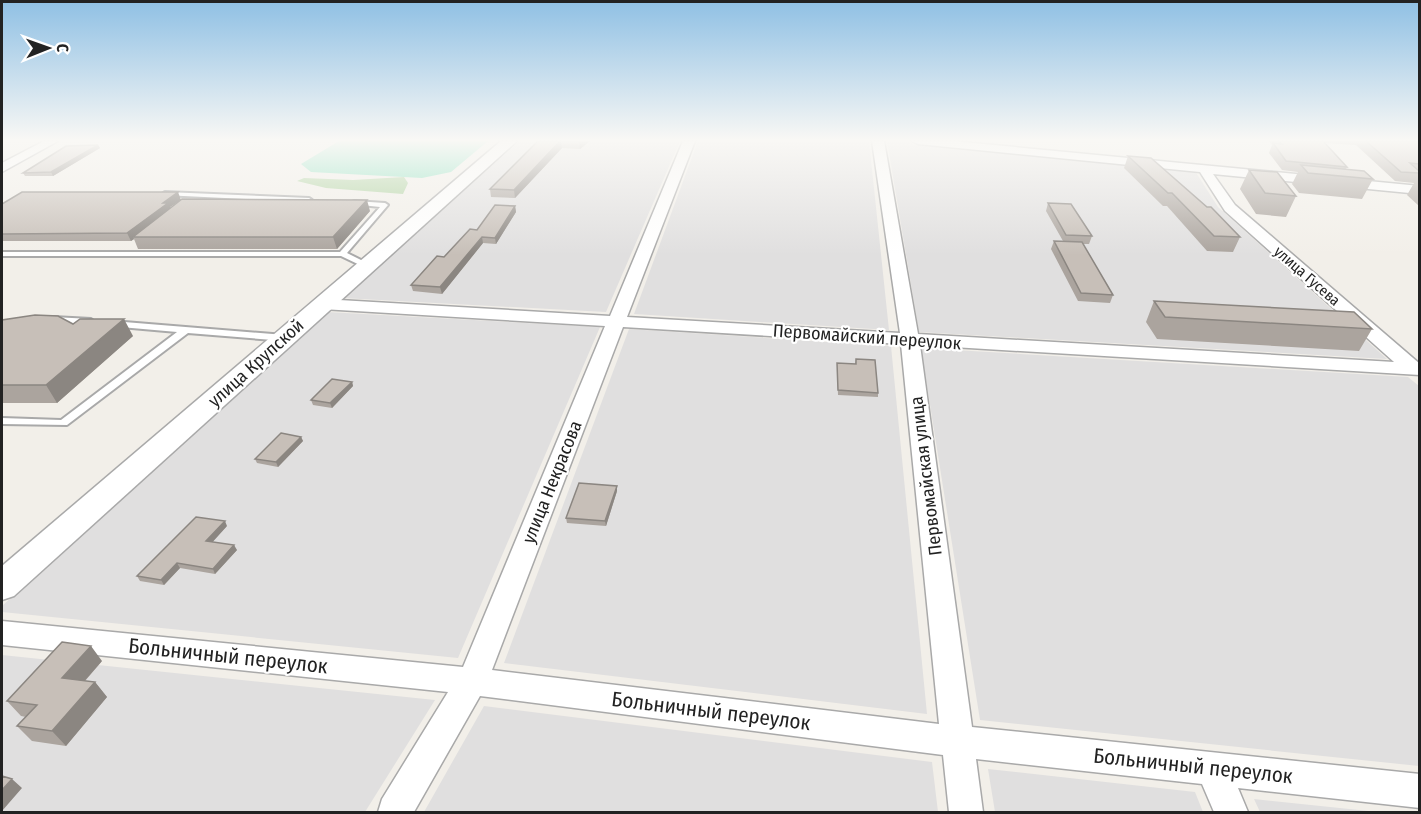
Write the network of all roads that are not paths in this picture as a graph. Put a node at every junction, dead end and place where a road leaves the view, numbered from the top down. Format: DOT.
graph roads {
  1 [pos="460,179"];
  2 [pos="674,179"];
  3 [pos="884,179"];
  4 [pos="1211,179"];
  5 [pos="1306,179"];
  6 [pos="1419,190"];
  7 [pos="153,194"];
  8 [pos="201,194"];
  9 [pos="192,201"];
  10 [pos="316,201"];
  11 [pos="350,203"];
  12 [pos="130,248"];
  13 [pos="2,254"];
  14 [pos="121,255"];
  15 [pos="353,260"];
  16 [pos="322,304"];
  17 [pos="46,319"];
  18 [pos="617,320"];
  19 [pos="186,330"];
  20 [pos="286,338"];
  21 [pos="910,341"];
  22 [pos="1416,371"];
  23 [pos="2,422"];
  24 [pos="2,586"];
  25 [pos="2,633"];
  26 [pos="472,681"];
  27 [pos="956,741"];
  28 [pos="1213,769"];
  29 [pos="1419,791"];
  30 [pos="395,813"];
  31 [pos="966,813"];
  32 [pos="1232,813"];
  1 -- 15 [label="street, улица Крупской"];
  2 -- 18 [label="street, улица Некрасова"];
  3 -- 21 [label="street, Первомайская улица"];
  4 -- 22 [label="street, улица Гусева"];
  5 -- 6 [label="street"];
  7 -- 8 [label="lane"];
  8 -- 9 [label="lane"];
  8 -- 10 [label="lane"];
  11 -- 15 [label="lane"];
  12 -- 14 [label="lane"];
  13 -- 14 [label="lane"];
  14 -- 15 [label="lane"];
  15 -- 16 [label="street, улица Крупской"];
  16 -- 18 [label="street, Первомайский переулок"];
  16 -- 20 [label="street, улица Крупской"];
  17 -- 19 [label="lane"];
  18 -- 21 [label="street, Первомайский переулок"];
  18 -- 26 [label="street, улица Некрасова"];
  19 -- 20 [label="lane"];
  19 -- 23 [label="lane"];
  20 -- 24 [label="street, улица Крупской"];
  21 -- 22 [label="street, Первомайский переулок"];
  21 -- 27 [label="street, Первомайская улица"];
  25 -- 26 [label="street, Больничный переулок"];
  26 -- 27 [label="street, Больничный переулок"];
  26 -- 30 [label="street, улица Некрасова"];
  27 -- 28 [label="street, Больничный переулок"];
  27 -- 31 [label="street, Первомайская улица"];
  28 -- 29 [label="street, Больничный переулок"];
  28 -- 32 [label="street"];
}
